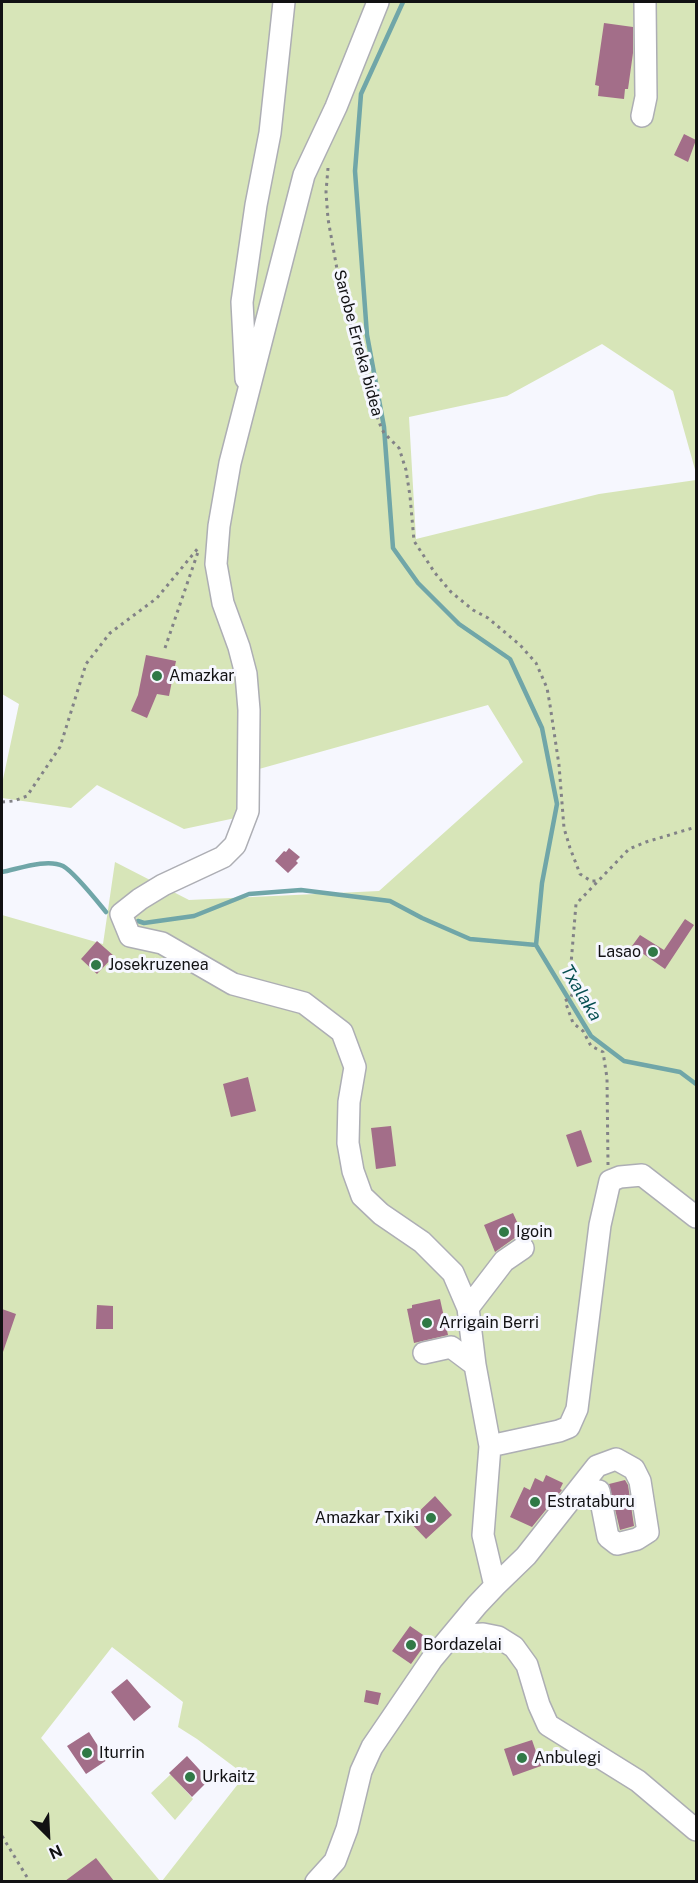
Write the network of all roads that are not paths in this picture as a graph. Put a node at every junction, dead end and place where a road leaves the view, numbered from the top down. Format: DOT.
graph roads {
  1 [pos="284,2"];
  2 [pos="378,2"];
  3 [pos="645,2"];
  4 [pos="642,116"];
  5 [pos="247,399"];
  6 [pos="696,1217"];
  7 [pos="523,1248"];
  8 [pos="468,1308"];
  9 [pos="424,1353"];
  10 [pos="475,1365"];
  11 [pos="490,1446"];
  12 [pos="599,1491"];
  13 [pos="495,1586"];
  14 [pos="448,1642"];
  15 [pos="696,1830"];
  16 [pos="316,1881"];
  1 -- 5 [label="street"];
  2 -- 5 [label="street"];
  3 -- 4 [label="street"];
  5 -- 8 [label="street"];
  6 -- 11 [label="street"];
  7 -- 8 [label="street"];
  8 -- 10 [label="street"];
  9 -- 10 [label="street"];
  10 -- 11 [label="street"];
  11 -- 13 [label="street"];
  12 -- 13 [label="street"];
  13 -- 14 [label="street"];
  14 -- 15 [label="street"];
  14 -- 16 [label="street"];
}
